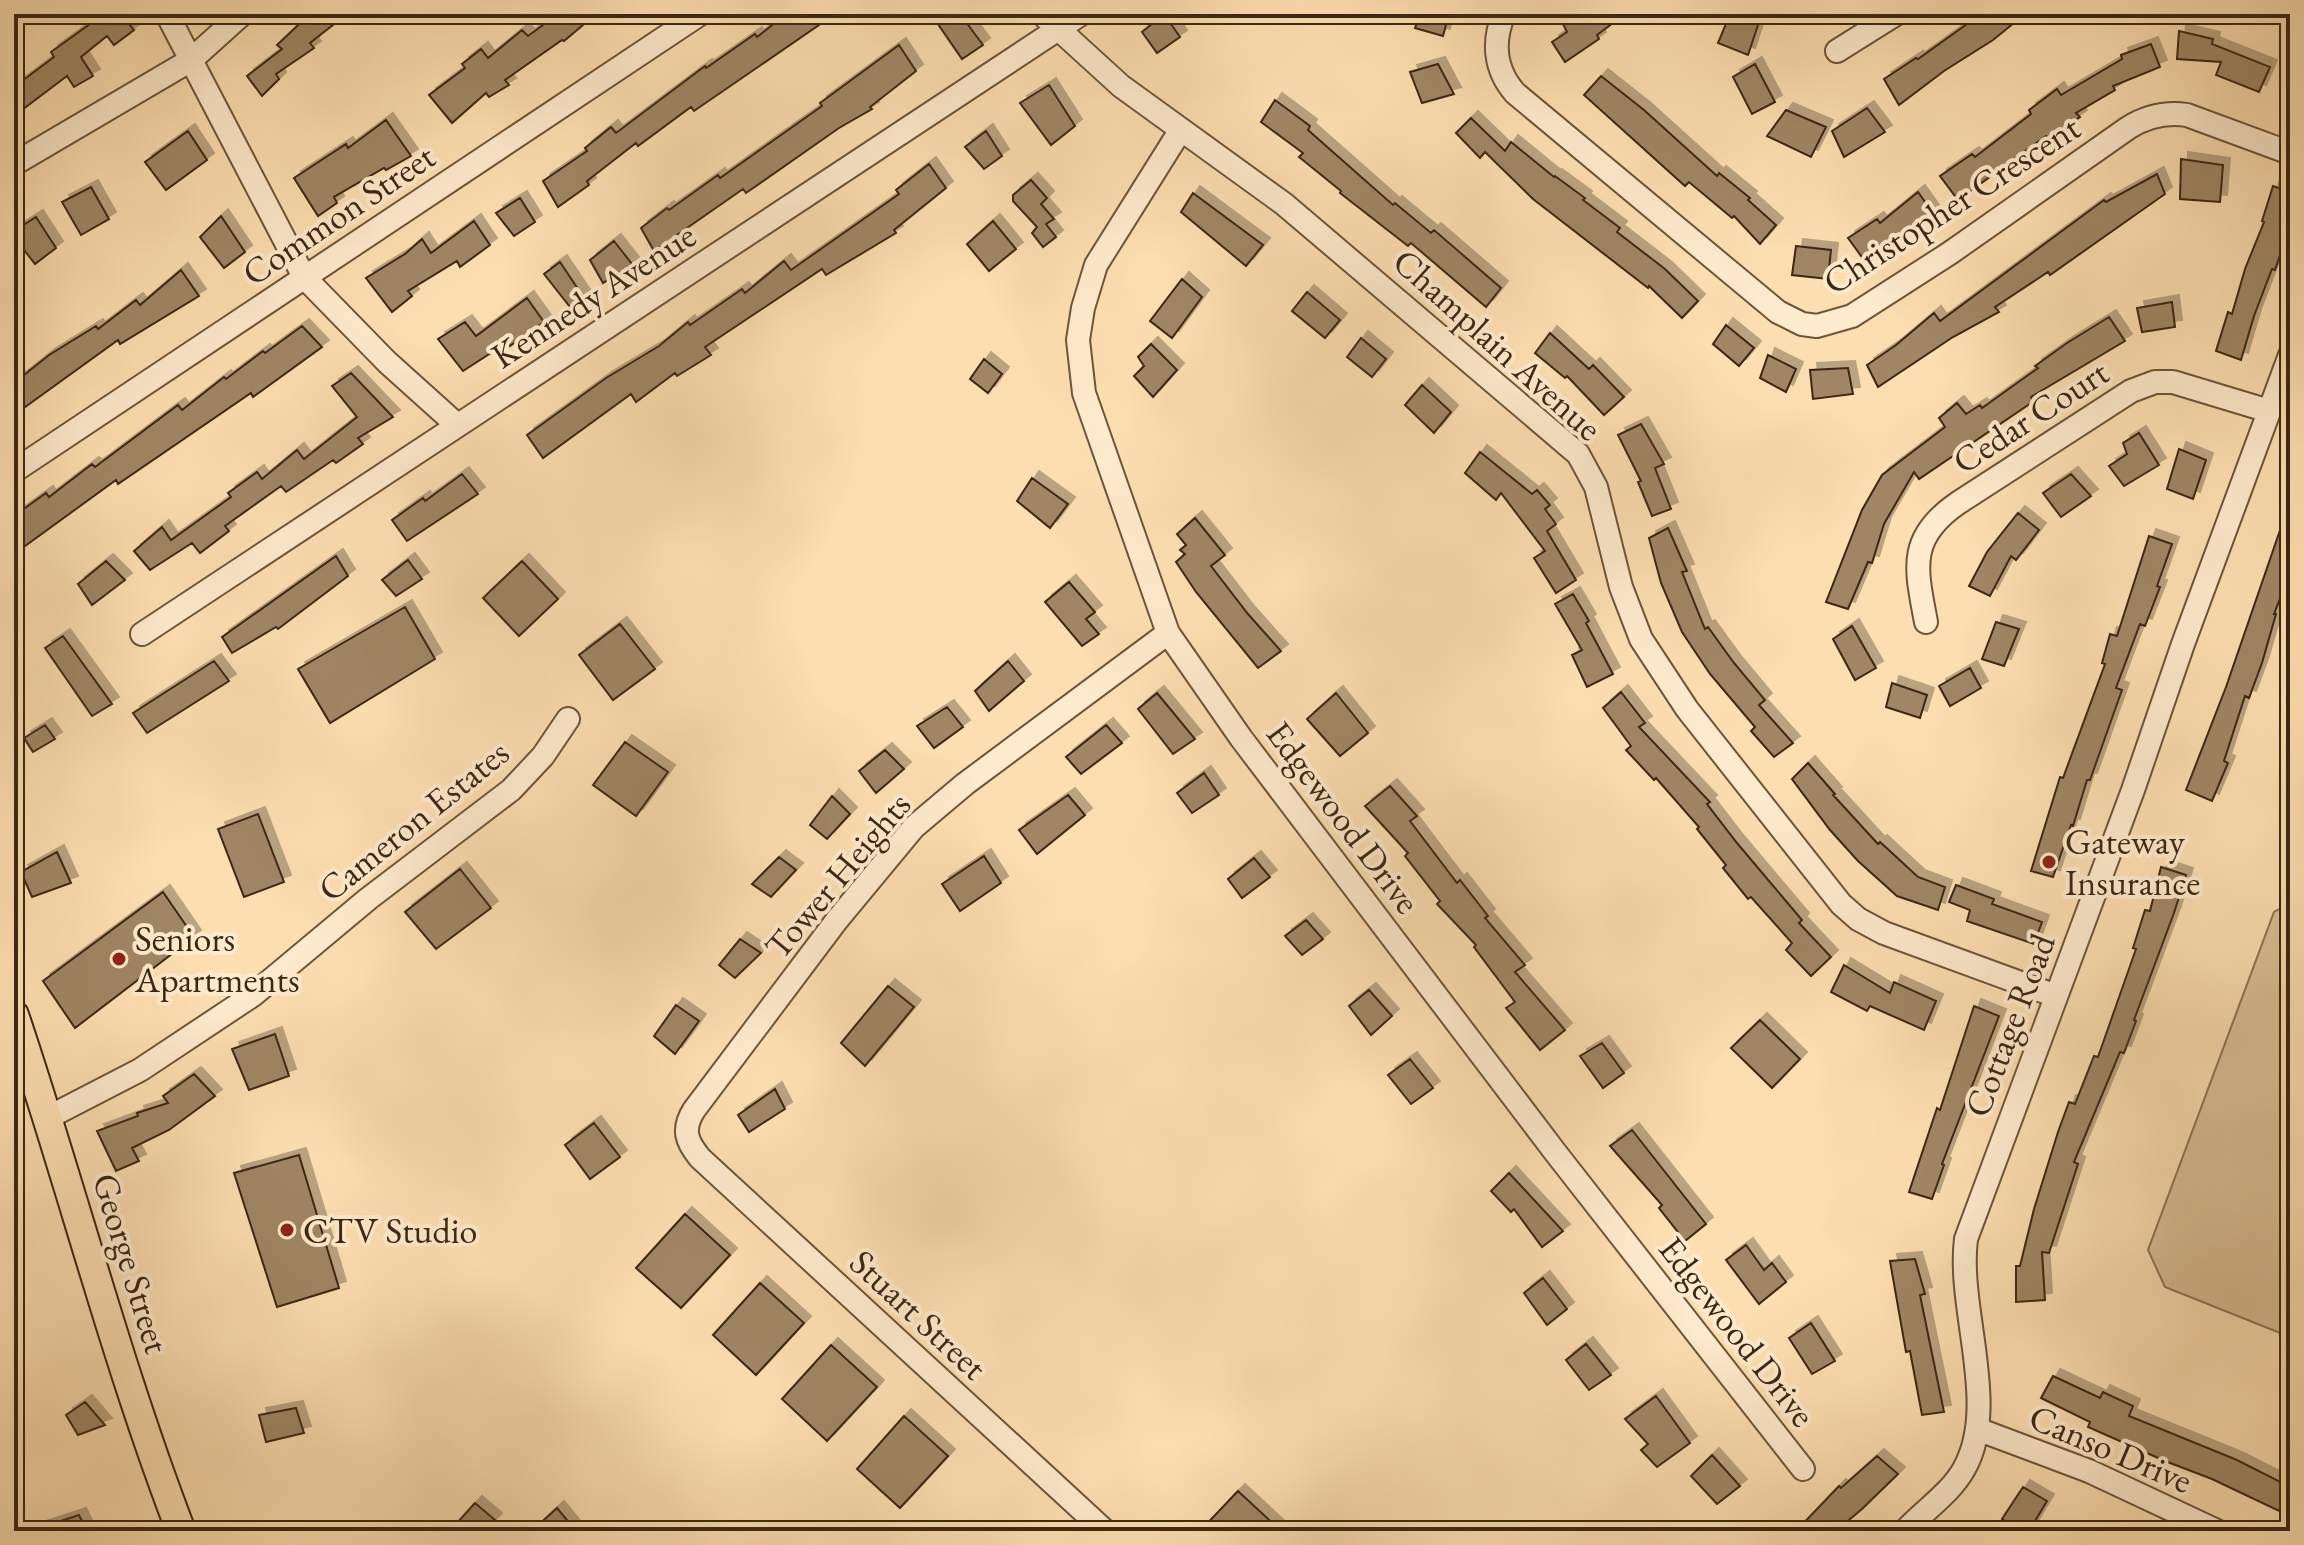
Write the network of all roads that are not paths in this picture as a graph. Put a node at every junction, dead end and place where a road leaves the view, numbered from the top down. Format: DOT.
graph roads {
  1 [pos="167,14"];
  2 [pos="242,14"];
  3 [pos="700,14"];
  4 [pos="1081,14"];
  5 [pos="1504,14"];
  6 [pos="1896,14"];
  7 [pos="1050,22"];
  8 [pos="1837,51"];
  9 [pos="191,60"];
  10 [pos="1180,131"];
  11 [pos="2290,153"];
  12 [pos="14,164"];
  13 [pos="304,277"];
  14 [pos="2290,355"];
  15 [pos="2269,411"];
  16 [pos="457,425"];
  17 [pos="14,471"];
  18 [pos="1926,622"];
  19 [pos="1168,633"];
  20 [pos="142,634"];
  21 [pos="568,719"];
  22 [pos="2056,996"];
  23 [pos="14,1015"];
  24 [pos="49,1117"];
  25 [pos="690,1144"];
  26 [pos="1977,1429"];
  27 [pos="1803,1469"];
  28 [pos="181,1531"];
  29 [pos="1105,1531"];
  30 [pos="1905,1531"];
  31 [pos="2217,1531"];
  1 -- 9 [label="street"];
  2 -- 9 [label="street"];
  3 -- 13 [label="street, Common Street"];
  4 -- 7 [label="street, Kennedy Avenue"];
  5 -- 11 [label="street, Christopher Crescent"];
  6 -- 8 [label="street"];
  7 -- 10 [label="street, Champlain Avenue"];
  7 -- 16 [label="street, Kennedy Avenue"];
  9 -- 12 [label="street"];
  9 -- 13 [label="street"];
  10 -- 19 [label="street, Edgewood Drive"];
  10 -- 22 [label="street, Champlain Avenue"];
  13 -- 16 [label="street"];
  13 -- 17 [label="street, Common Street"];
  14 -- 15 [label="street, Cottage Road"];
  15 -- 18 [label="street, Cedar Court"];
  15 -- 22 [label="street, Cottage Road"];
  16 -- 20 [label="street, Kennedy Avenue"];
  19 -- 25 [label="street, Tower Heights"];
  19 -- 27 [label="street, Edgewood Drive"];
  21 -- 24 [label="street, Cameron Estates"];
  22 -- 26 [label="street, Cottage Road"];
  23 -- 24 [label="main road, George Street"];
  24 -- 28 [label="main road, George Street"];
  25 -- 29 [label="street, Stuart Street"];
  26 -- 30 [label="street, Cottage Road"];
  26 -- 31 [label="street, Canso Drive"];
}
